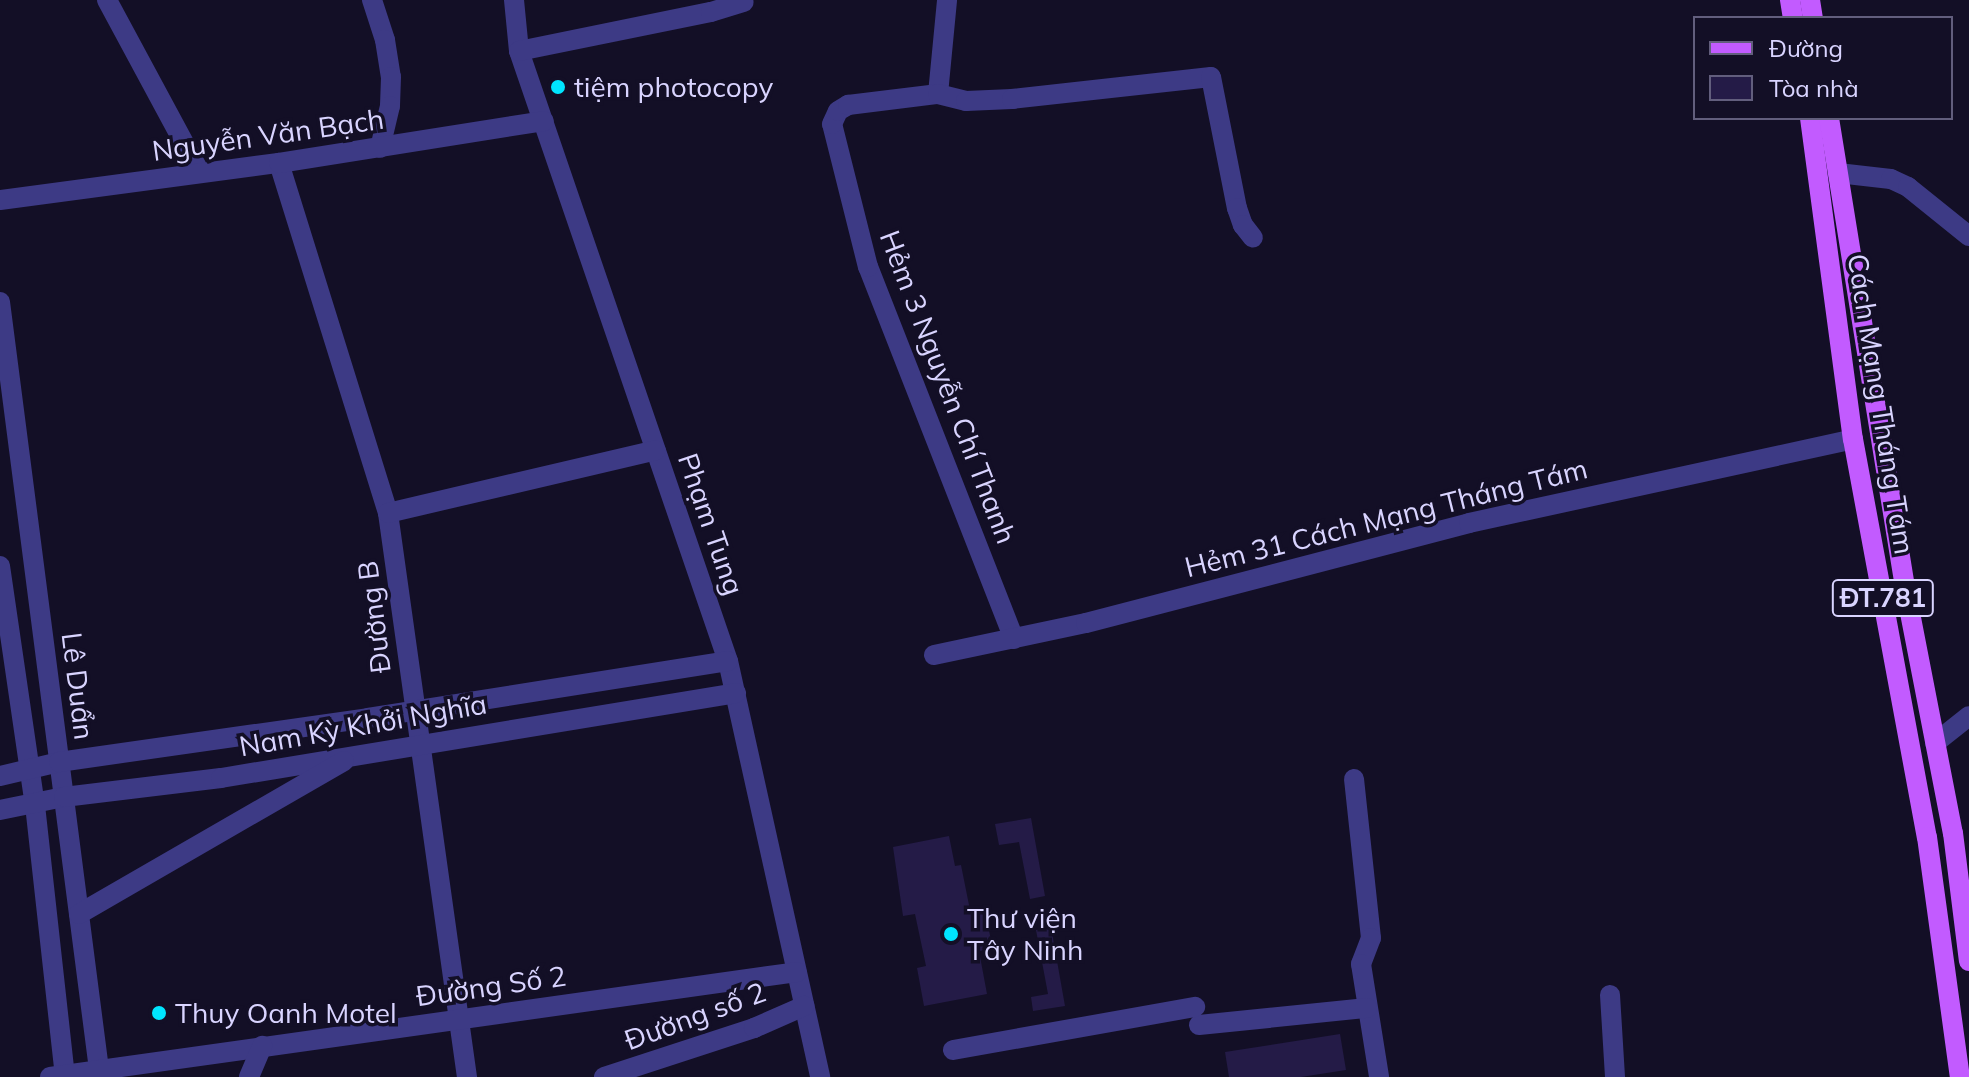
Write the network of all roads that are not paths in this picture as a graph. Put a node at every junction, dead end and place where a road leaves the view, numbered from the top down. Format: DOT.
graph roads {
  1 [pos="107,0"];
  2 [pos="372,0"];
  3 [pos="514,0"];
  4 [pos="947,0"];
  5 [pos="743,2"];
  6 [pos="519,51"];
  7 [pos="938,94"];
  8 [pos="1811,120"];
  9 [pos="1829,120"];
  10 [pos="544,121"];
  11 [pos="380,148"];
  12 [pos="279,163"];
  13 [pos="200,173"];
  14 [pos="1829,174"];
  15 [pos="0,200"];
  16 [pos="1969,236"];
  17 [pos="1253,238"];
  18 [pos="0,302"];
  19 [pos="1853,439"];
  20 [pos="656,450"];
  21 [pos="388,513"];
  22 [pos="1893,520"];
  23 [pos="1869,525"];
  24 [pos="0,566"];
  25 [pos="1014,639"];
  26 [pos="934,655"];
  27 [pos="728,661"];
  28 [pos="736,693"];
  29 [pos="414,711"];
  30 [pos="1969,716"];
  31 [pos="420,743"];
  32 [pos="1935,743"];
  33 [pos="1911,748"];
  34 [pos="354,755"];
  35 [pos="59,762"];
  36 [pos="28,770"];
  37 [pos="0,776"];
  38 [pos="1354,779"];
  39 [pos="64,797"];
  40 [pos="35,805"];
  41 [pos="0,810"];
  42 [pos="1961,834"];
  43 [pos="1927,837"];
  44 [pos="79,914"];
  45 [pos="1969,961"];
  46 [pos="797,972"];
  47 [pos="1610,995"];
  48 [pos="804,1006"];
  49 [pos="1367,1008"];
  50 [pos="461,1019"];
  51 [pos="262,1046"];
  52 [pos="953,1050"];
  53 [pos="99,1073"];
  54 [pos="60,1076"];
  55 [pos="249,1077"];
  56 [pos="467,1077"];
  57 [pos="604,1077"];
  58 [pos="820,1077"];
  59 [pos="1379,1077"];
  60 [pos="1615,1077"];
  61 [pos="1960,1077"];
  1 -- 13 [label="street"];
  2 -- 11 [label="street"];
  3 -- 6 [label="street, Phạm Tung"];
  4 -- 7 [label="street"];
  5 -- 6 [label="street"];
  6 -- 10 [label="street, Phạm Tung"];
  7 -- 17 [label="street"];
  7 -- 25 [label="street, Hẻm 3 Nguyễn Chí Thanh"];
  8 -- 14 [label="main road, Cách Mạng Tháng Tám / ĐT.781"];
  9 -- 14 [label="main road, Cách Mạng Tháng Tám / ĐT.781"];
  10 -- 11 [label="street, Nguyễn Văn Bạch"];
  10 -- 20 [label="street, Phạm Tung"];
  11 -- 12 [label="street, Nguyễn Văn Bạch"];
  12 -- 13 [label="street, Nguyễn Văn Bạch"];
  12 -- 21 [label="street, Đường B"];
  13 -- 15 [label="street, Nguyễn Văn Bạch"];
  14 -- 16 [label="street"];
  14 -- 19 [label="main road, Cách Mạng Tháng Tám / ĐT.781"];
  14 -- 22 [label="main road, Cách Mạng Tháng Tám / ĐT.781"];
  18 -- 35 [label="street, Lê Duẩn"];
  19 -- 23 [label="main road, Cách Mạng Tháng Tám / ĐT.781"];
  19 -- 25 [label="street, Hẻm 31 Cách Mạng Tháng Tám"];
  20 -- 21 [label="street"];
  20 -- 27 [label="street, Phạm Tung"];
  21 -- 29 [label="street, Đường B"];
  22 -- 23 [label="main road"];
  22 -- 32 [label="main road, Cách Mạng Tháng Tám / ĐT.781"];
  23 -- 33 [label="main road, Cách Mạng Tháng Tám / ĐT.781"];
  24 -- 36 [label="street"];
  25 -- 26 [label="street, Hẻm 31 Cách Mạng Tháng Tám"];
  27 -- 28 [label="street, Phạm Tung"];
  27 -- 29 [label="street, Nam Kỳ Khởi Nghĩa"];
  28 -- 31 [label="street, Nam Kỳ Khởi Nghĩa"];
  28 -- 46 [label="street, Phạm Tung"];
  29 -- 31 [label="street, Đường B"];
  29 -- 35 [label="street, Nam Kỳ Khởi Nghĩa"];
  30 -- 32 [label="street"];
  31 -- 34 [label="street, Nam Kỳ Khởi Nghĩa"];
  31 -- 50 [label="street, Đường B"];
  32 -- 33 [label="main road"];
  32 -- 42 [label="main road, Cách Mạng Tháng Tám / ĐT.781"];
  33 -- 43 [label="main road, Cách Mạng Tháng Tám / ĐT.781"];
  34 -- 39 [label="street, Nam Kỳ Khởi Nghĩa"];
  34 -- 44 [label="street"];
  35 -- 36 [label="street, Nam Kỳ Khởi Nghĩa"];
  35 -- 39 [label="street, Lê Duẩn"];
  36 -- 37 [label="street, Nam Kỳ Khởi Nghĩa"];
  36 -- 40 [label="street"];
  38 -- 49 [label="street"];
  39 -- 40 [label="street, Nam Kỳ Khởi Nghĩa"];
  39 -- 44 [label="street, Lê Duẩn"];
  40 -- 41 [label="street, Nam Kỳ Khởi Nghĩa"];
  40 -- 54 [label="street"];
  42 -- 43 [label="main road"];
  42 -- 45 [label="main road, Cách Mạng Tháng Tám / ĐT.781"];
  43 -- 61 [label="main road, Cách Mạng Tháng Tám / ĐT.781"];
  44 -- 53 [label="street, Lê Duẩn"];
  46 -- 48 [label="street, Phạm Tung"];
  46 -- 50 [label="street, Đường Số 2"];
  47 -- 60 [label="street"];
  48 -- 57 [label="street, Đường số 2"];
  48 -- 58 [label="street, Phạm Tung"];
  49 -- 52 [label="street"];
  49 -- 59 [label="street"];
  50 -- 51 [label="street, Đường Số 2"];
  50 -- 56 [label="street, Đường B"];
  51 -- 53 [label="street, Đường Số 2"];
  51 -- 55 [label="street"];
  53 -- 54 [label="street, Đường Số 2"];
}
